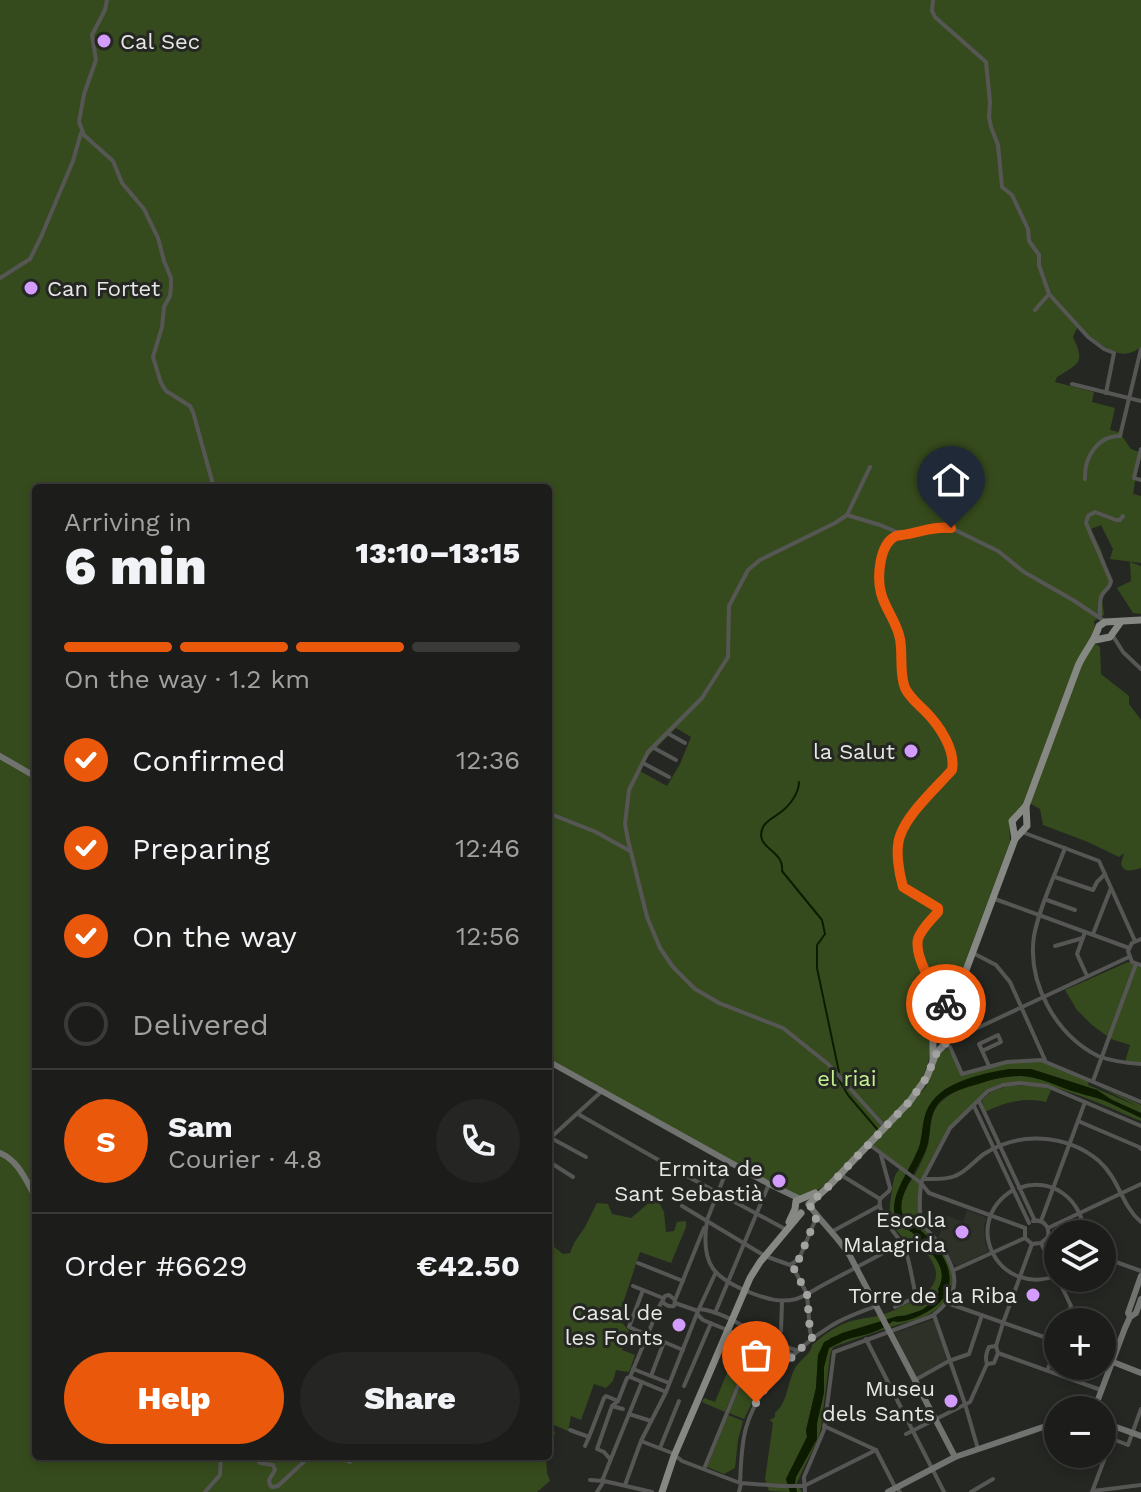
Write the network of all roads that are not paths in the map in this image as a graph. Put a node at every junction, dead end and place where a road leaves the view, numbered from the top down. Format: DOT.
graph roads {
  1 [pos="107,0"];
  2 [pos="933,0"];
  3 [pos="82,131"];
  4 [pos="0,278"];
  5 [pos="1049,294"];
  6 [pos="1035,310"];
  7 [pos="1141,349"];
  8 [pos="1072,384"];
  9 [pos="1106,393"];
  10 [pos="1129,398"];
  11 [pos="1141,401"];
  12 [pos="1141,453"];
  13 [pos="870,467"];
  14 [pos="1085,479"];
  15 [pos="1141,480"];
  16 [pos="213,484"];
  17 [pos="847,515"];
  18 [pos="1123,516"];
  19 [pos="904,535"];
  20 [pos="1100,608"];
  21 [pos="1093,614"];
  22 [pos="1141,620"];
  23 [pos="1105,628"];
  24 [pos="1141,658"];
  25 [pos="1138,667"];
  26 [pos="668,734"];
  27 [pos="685,743"];
  28 [pos="653,748"];
  29 [pos="0,756"];
  30 [pos="676,760"];
  31 [pos="643,763"];
  32 [pos="32,775"];
  33 [pos="669,777"];
  34 [pos="552,815"];
  35 [pos="1024,820"];
  36 [pos="1017,833"];
  37 [pos="1037,837"];
  38 [pos="1065,848"];
  39 [pos="632,852"];
  40 [pos="1105,874"];
  41 [pos="1055,877"];
  42 [pos="1111,888"];
  43 [pos="992,898"];
  44 [pos="1046,900"];
  45 [pos="1075,910"];
  46 [pos="1041,915"];
  47 [pos="1093,934"];
  48 [pos="1084,935"];
  49 [pos="1138,940"];
  50 [pos="1055,946"];
  51 [pos="1129,948"];
  52 [pos="973,953"];
  53 [pos="1129,957"];
  54 [pos="1139,964"];
  55 [pos="1087,976"];
  56 [pos="1043,997"];
  57 [pos="1021,1008"];
  58 [pos="951,1009"];
  59 [pos="947,1021"];
  60 [pos="934,1038"];
  61 [pos="945,1042"];
  62 [pos="982,1051"];
  63 [pos="1102,1058"];
  64 [pos="933,1060"];
  65 [pos="1045,1060"];
  66 [pos="552,1063"];
  67 [pos="1141,1064"];
  68 [pos="989,1066"];
  69 [pos="1093,1081"];
  70 [pos="602,1091"];
  71 [pos="979,1101"];
  72 [pos="1085,1102"];
  73 [pos="1141,1102"];
  74 [pos="974,1106"];
  75 [pos="578,1114"];
  76 [pos="1078,1121"];
  77 [pos="883,1125"];
  78 [pos="1141,1126"];
  79 [pos="552,1136"];
  80 [pos="552,1140"];
  81 [pos="1070,1144"];
  82 [pos="870,1145"];
  83 [pos="996,1147"];
  84 [pos="1141,1149"];
  85 [pos="0,1153"];
  86 [pos="880,1153"];
  87 [pos="586,1157"];
  88 [pos="730,1162"];
  89 [pos="552,1164"];
  90 [pos="676,1170"];
  91 [pos="683,1174"];
  92 [pos="840,1175"];
  93 [pos="573,1177"];
  94 [pos="922,1181"];
  95 [pos="769,1184"];
  96 [pos="1141,1184"];
  97 [pos="1053,1188"];
  98 [pos="1016,1189"];
  99 [pos="32,1191"];
  100 [pos="718,1193"];
  101 [pos="1122,1193"];
  102 [pos="880,1199"];
  103 [pos="802,1205"];
  104 [pos="682,1206"];
  105 [pos="879,1206"];
  106 [pos="756,1213"];
  107 [pos="1080,1213"];
  108 [pos="817,1216"];
  109 [pos="991,1216"];
  110 [pos="1065,1220"];
  111 [pos="1082,1220"];
  112 [pos="707,1221"];
  113 [pos="1141,1222"];
  114 [pos="1032,1223"];
  115 [pos="1044,1227"];
  116 [pos="788,1229"];
  117 [pos="833,1231"];
  118 [pos="1025,1238"];
  119 [pos="1044,1240"];
  120 [pos="899,1242"];
  121 [pos="1041,1243"];
  122 [pos="743,1244"];
  123 [pos="1032,1244"];
  124 [pos="1044,1249"];
  125 [pos="992,1253"];
  126 [pos="765,1256"];
  127 [pos="638,1263"];
  128 [pos="1116,1263"];
  129 [pos="793,1264"];
  130 [pos="856,1268"];
  131 [pos="954,1270"];
  132 [pos="716,1272"];
  133 [pos="1141,1274"];
  134 [pos="1020,1278"];
  135 [pos="1044,1279"];
  136 [pos="683,1281"];
  137 [pos="727,1282"];
  138 [pos="633,1286"];
  139 [pos="643,1290"];
  140 [pos="745,1290"];
  141 [pos="807,1294"];
  142 [pos="1141,1299"];
  143 [pos="663,1300"];
  144 [pos="675,1302"];
  145 [pos="782,1302"];
  146 [pos="947,1302"];
  147 [pos="876,1306"];
  148 [pos="895,1307"];
  149 [pos="698,1311"];
  150 [pos="715,1313"];
  151 [pos="934,1315"];
  152 [pos="982,1315"];
  153 [pos="1130,1317"];
  154 [pos="731,1320"];
  155 [pos="711,1323"];
  156 [pos="1003,1323"];
  157 [pos="727,1330"];
  158 [pos="889,1330"];
  159 [pos="647,1335"];
  160 [pos="1044,1337"];
  161 [pos="758,1338"];
  162 [pos="812,1338"];
  163 [pos="866,1339"];
  164 [pos="664,1342"];
  165 [pos="776,1342"];
  166 [pos="996,1346"];
  167 [pos="683,1350"];
  168 [pos="1116,1350"];
  169 [pos="796,1353"];
  170 [pos="998,1353"];
  171 [pos="949,1361"];
  172 [pos="987,1364"];
  173 [pos="1116,1364"];
  174 [pos="633,1369"];
  175 [pos="1044,1369"];
  176 [pos="1141,1373"];
  177 [pos="651,1376"];
  178 [pos="630,1377"];
  179 [pos="915,1380"];
  180 [pos="1075,1380"];
  181 [pos="1106,1380"];
  182 [pos="642,1382"];
  183 [pos="669,1383"];
  184 [pos="684,1386"];
  185 [pos="1103,1390"];
  186 [pos="666,1392"];
  187 [pos="1100,1396"];
  188 [pos="618,1401"];
  189 [pos="679,1401"];
  190 [pos="965,1405"];
  191 [pos="612,1406"];
  192 [pos="623,1409"];
  193 [pos="1141,1409"];
  194 [pos="629,1414"];
  195 [pos="935,1419"];
  196 [pos="651,1421"];
  197 [pos="824,1426"];
  198 [pos="1044,1427"];
  199 [pos="1116,1427"];
  200 [pos="570,1430"];
  201 [pos="912,1431"];
  202 [pos="1132,1433"];
  203 [pos="906,1434"];
  204 [pos="1141,1436"];
  205 [pos="589,1437"];
  206 [pos="1116,1440"];
  207 [pos="641,1441"];
  208 [pos="585,1446"];
  209 [pos="660,1448"];
  210 [pos="978,1449"];
  211 [pos="876,1450"];
  212 [pos="674,1456"];
  213 [pos="955,1457"];
  214 [pos="610,1459"];
  215 [pos="221,1460"];
  216 [pos="257,1460"];
  217 [pos="306,1460"];
  218 [pos="346,1460"];
  219 [pos="350,1462"];
  220 [pos="1102,1468"];
  221 [pos="932,1469"];
  222 [pos="703,1470"];
  223 [pos="993,1479"];
  224 [pos="590,1480"];
  225 [pos="603,1481"];
  226 [pos="740,1484"];
  227 [pos="625,1485"];
  228 [pos="802,1488"];
  229 [pos="1139,1488"];
  230 [pos="899,1490"];
  231 [pos="644,1491"];
  232 [pos="205,1492"];
  233 [pos="597,1492"];
  234 [pos="652,1492"];
  235 [pos="662,1492"];
  236 [pos="739,1492"];
  237 [pos="888,1492"];
  238 [pos="944,1492"];
  239 [pos="971,1492"];
  240 [pos="1093,1492"];
  1 -- 3 [label="street"];
  2 -- 5 [label="street"];
  3 -- 4 [label="street"];
  3 -- 16 [label="street"];
  5 -- 6 [label="street"];
  5 -- 9 [label="street"];
  7 -- 10 [label="street"];
  8 -- 9 [label="street"];
  9 -- 10 [label="street"];
  10 -- 11 [label="street"];
  10 -- 14 [label="street"];
  12 -- 15 [label="street"];
  13 -- 17 [label="street"];
  17 -- 19 [label="street"];
  17 -- 26 [label="street"];
  18 -- 20 [label="street"];
  19 -- 21 [label="street"];
  19 -- 58 [label="street"];
  20 -- 21 [label="street"];
  20 -- 23 [label="street"];
  21 -- 23 [label="street"];
  21 -- 23 [label="street"];
  22 -- 23 [label="main road"];
  23 -- 25 [label="street"];
  23 -- 35 [label="main road"];
  24 -- 25 [label="street"];
  26 -- 27 [label="street"];
  26 -- 28 [label="street"];
  28 -- 30 [label="street"];
  28 -- 31 [label="street"];
  29 -- 32 [label="main road"];
  31 -- 33 [label="street"];
  31 -- 39 [label="street"];
  34 -- 39 [label="street"];
  35 -- 36 [label="main road"];
  35 -- 36 [label="main road"];
  35 -- 37 [label="street"];
  36 -- 37 [label="street"];
  36 -- 43 [label="main road"];
  37 -- 38 [label="street"];
  38 -- 40 [label="street"];
  38 -- 41 [label="street"];
  39 -- 77 [label="street"];
  40 -- 41 [label="street"];
  40 -- 42 [label="street"];
  41 -- 44 [label="street"];
  42 -- 47 [label="street"];
  42 -- 49 [label="street"];
  43 -- 46 [label="street"];
  43 -- 52 [label="main road"];
  44 -- 45 [label="street"];
  44 -- 46 [label="street"];
  46 -- 48 [label="street"];
  46 -- 56 [label="street"];
  47 -- 48 [label="street"];
  47 -- 51 [label="street"];
  48 -- 50 [label="street"];
  48 -- 55 [label="street"];
  49 -- 51 [label="street"];
  51 -- 53 [label="street"];
  52 -- 57 [label="street"];
  52 -- 58 [label="main road"];
  53 -- 54 [label="street"];
  53 -- 55 [label="street"];
  54 -- 63 [label="street"];
  55 -- 56 [label="street"];
  56 -- 57 [label="street"];
  56 -- 63 [label="street"];
  57 -- 61 [label="street"];
  57 -- 65 [label="street"];
  58 -- 59 [label="main road"];
  59 -- 60 [label="main road"];
  59 -- 61 [label="main road"];
  60 -- 61 [label="main road"];
  60 -- 61 [label="main road"];
  60 -- 64 [label="main road"];
  61 -- 64 [label="main road"];
  61 -- 68 [label="street"];
  62 -- 62 [label="street"];
  62 -- 68 [label="street"];
  63 -- 67 [label="street"];
  63 -- 69 [label="street"];
  64 -- 77 [label="main road"];
  65 -- 68 [label="street"];
  65 -- 69 [label="street"];
  66 -- 70 [label="main road"];
  69 -- 73 [label="street"];
  70 -- 75 [label="street"];
  70 -- 88 [label="main road"];
  71 -- 72 [label="street"];
  71 -- 74 [label="street"];
  71 -- 83 [label="street"];
  72 -- 76 [label="street"];
  72 -- 78 [label="street"];
  74 -- 83 [label="street"];
  74 -- 94 [label="street"];
  75 -- 79 [label="street"];
  75 -- 90 [label="street"];
  76 -- 81 [label="street"];
  76 -- 84 [label="street"];
  77 -- 82 [label="main road"];
  80 -- 87 [label="street"];
  81 -- 83 [label="street"];
  81 -- 97 [label="street"];
  81 -- 101 [label="street"];
  82 -- 86 [label="street"];
  82 -- 92 [label="main road"];
  83 -- 94 [label="street"];
  83 -- 98 [label="street"];
  85 -- 99 [label="main road"];
  86 -- 94 [label="street"];
  86 -- 102 [label="street"];
  88 -- 95 [label="main road"];
  88 -- 100 [label="street"];
  89 -- 93 [label="street"];
  91 -- 100 [label="street"];
  92 -- 102 [label="street"];
  92 -- 103 [label="main road"];
  94 -- 109 [label="street"];
  94 -- 131 [label="street"];
  95 -- 103 [label="main road"];
  95 -- 106 [label="street"];
  96 -- 101 [label="street"];
  97 -- 98 [label="street"];
  97 -- 107 [label="street"];
  97 -- 114 [label="street"];
  98 -- 109 [label="street"];
  98 -- 114 [label="street"];
  100 -- 106 [label="street"];
  100 -- 112 [label="street"];
  101 -- 107 [label="street"];
  101 -- 113 [label="street"];
  102 -- 105 [label="street"];
  103 -- 108 [label="main road"];
  103 -- 116 [label="main road"];
  104 -- 112 [label="street"];
  105 -- 117 [label="street"];
  105 -- 120 [label="street"];
  106 -- 116 [label="street"];
  106 -- 122 [label="street"];
  107 -- 110 [label="street"];
  107 -- 111 [label="street"];
  108 -- 117 [label="main road"];
  108 -- 129 [label="street"];
  109 -- 114 [label="street"];
  109 -- 125 [label="street"];
  112 -- 122 [label="street"];
  112 -- 132 [label="street"];
  112 -- 136 [label="street"];
  114 -- 115 [label="street"];
  114 -- 118 [label="street"];
  116 -- 126 [label="main road"];
  117 -- 130 [label="main road"];
  118 -- 123 [label="street"];
  118 -- 125 [label="street"];
  119 -- 121 [label="street"];
  120 -- 130 [label="street"];
  120 -- 148 [label="street"];
  121 -- 123 [label="street"];
  121 -- 124 [label="street"];
  122 -- 126 [label="street"];
  122 -- 137 [label="street"];
  123 -- 134 [label="street"];
  125 -- 131 [label="street"];
  125 -- 134 [label="street"];
  126 -- 129 [label="street"];
  126 -- 140 [label="main road"];
  127 -- 136 [label="street"];
  128 -- 133 [label="street"];
  129 -- 141 [label="street"];
  130 -- 141 [label="street"];
  130 -- 147 [label="main road"];
  131 -- 146 [label="street"];
  132 -- 137 [label="street"];
  132 -- 149 [label="street"];
  133 -- 153 [label="main road"];
  134 -- 135 [label="street"];
  134 -- 156 [label="street"];
  136 -- 144 [label="street"];
  137 -- 140 [label="street"];
  137 -- 150 [label="street"];
  138 -- 139 [label="street"];
  139 -- 143 [label="street"];
  139 -- 159 [label="street"];
  140 -- 145 [label="street"];
  140 -- 154 [label="main road"];
  141 -- 145 [label="street"];
  141 -- 162 [label="street"];
  142 -- 153 [label="main road"];
  143 -- 144 [label="street"];
  143 -- 144 [label="street"];
  143 -- 159 [label="street"];
  144 -- 149 [label="street"];
  145 -- 165 [label="street"];
  146 -- 151 [label="street"];
  146 -- 152 [label="street"];
  147 -- 158 [label="main road"];
  147 -- 162 [label="street"];
  149 -- 150 [label="street"];
  149 -- 155 [label="street"];
  149 -- 167 [label="street"];
  150 -- 154 [label="street"];
  151 -- 158 [label="street"];
  151 -- 171 [label="street"];
  152 -- 156 [label="street"];
  152 -- 171 [label="street"];
  153 -- 168 [label="main road"];
  154 -- 157 [label="main road"];
  154 -- 161 [label="street"];
  155 -- 157 [label="street"];
  155 -- 184 [label="street"];
  156 -- 160 [label="street"];
  156 -- 166 [label="street"];
  157 -- 161 [label="street"];
  157 -- 212 [label="main road"];
  158 -- 163 [label="street"];
  158 -- 179 [label="main road"];
  159 -- 164 [label="street"];
  159 -- 174 [label="street"];
  161 -- 165 [label="street"];
  161 -- 169 [label="street"];
  161 -- 222 [label="street"];
  162 -- 169 [label="street"];
  163 -- 197 [label="street"];
  163 -- 201 [label="street"];
  164 -- 167 [label="street"];
  164 -- 177 [label="street"];
  165 -- 169 [label="street"];
  166 -- 170 [label="street"];
  166 -- 172 [label="street"];
  167 -- 183 [label="street"];
  169 -- 226 [label="street"];
  170 -- 172 [label="street"];
  170 -- 175 [label="street"];
  171 -- 179 [label="street"];
  171 -- 190 [label="street"];
  172 -- 190 [label="street"];
  173 -- 176 [label="main road"];
  174 -- 177 [label="street"];
  174 -- 178 [label="street"];
  177 -- 183 [label="street"];
  178 -- 182 [label="street"];
  178 -- 188 [label="street"];
  179 -- 195 [label="main road"];
  180 -- 185 [label="street"];
  181 -- 185 [label="main road"];
  182 -- 186 [label="street"];
  182 -- 194 [label="street"];
  183 -- 186 [label="street"];
  185 -- 187 [label="main road"];
  186 -- 196 [label="street"];
  188 -- 191 [label="street"];
  188 -- 205 [label="street"];
  189 -- 209 [label="street"];
  190 -- 195 [label="street"];
  190 -- 210 [label="street"];
  191 -- 192 [label="street"];
  191 -- 214 [label="street"];
  193 -- 202 [label="street"];
  194 -- 196 [label="street"];
  194 -- 214 [label="street"];
  195 -- 201 [label="street"];
  195 -- 213 [label="main road"];
  196 -- 207 [label="street"];
  197 -- 211 [label="street"];
  197 -- 228 [label="street"];
  198 -- 210 [label="main road"];
  199 -- 202 [label="main road"];
  200 -- 205 [label="street"];
  201 -- 203 [label="street"];
  201 -- 221 [label="street"];
  202 -- 204 [label="main road"];
  202 -- 206 [label="street"];
  205 -- 208 [label="street"];
  207 -- 209 [label="street"];
  207 -- 227 [label="street"];
  209 -- 212 [label="street"];
  210 -- 213 [label="main road"];
  211 -- 228 [label="street"];
  211 -- 230 [label="street"];
  212 -- 222 [label="street"];
  212 -- 235 [label="main road"];
  213 -- 221 [label="main road"];
  214 -- 225 [label="street"];
  215 -- 232 [label="street"];
  216 -- 217 [label="street"];
  218 -- 219 [label="street"];
  220 -- 240 [label="street"];
  221 -- 230 [label="main road"];
  221 -- 238 [label="street"];
  222 -- 226 [label="street"];
  223 -- 239 [label="street"];
  224 -- 225 [label="street"];
  225 -- 227 [label="street"];
  225 -- 233 [label="street"];
  226 -- 228 [label="street"];
  226 -- 236 [label="street"];
  227 -- 231 [label="street"];
  229 -- 240 [label="street"];
  230 -- 237 [label="main road"];
  231 -- 234 [label="street"];
}
